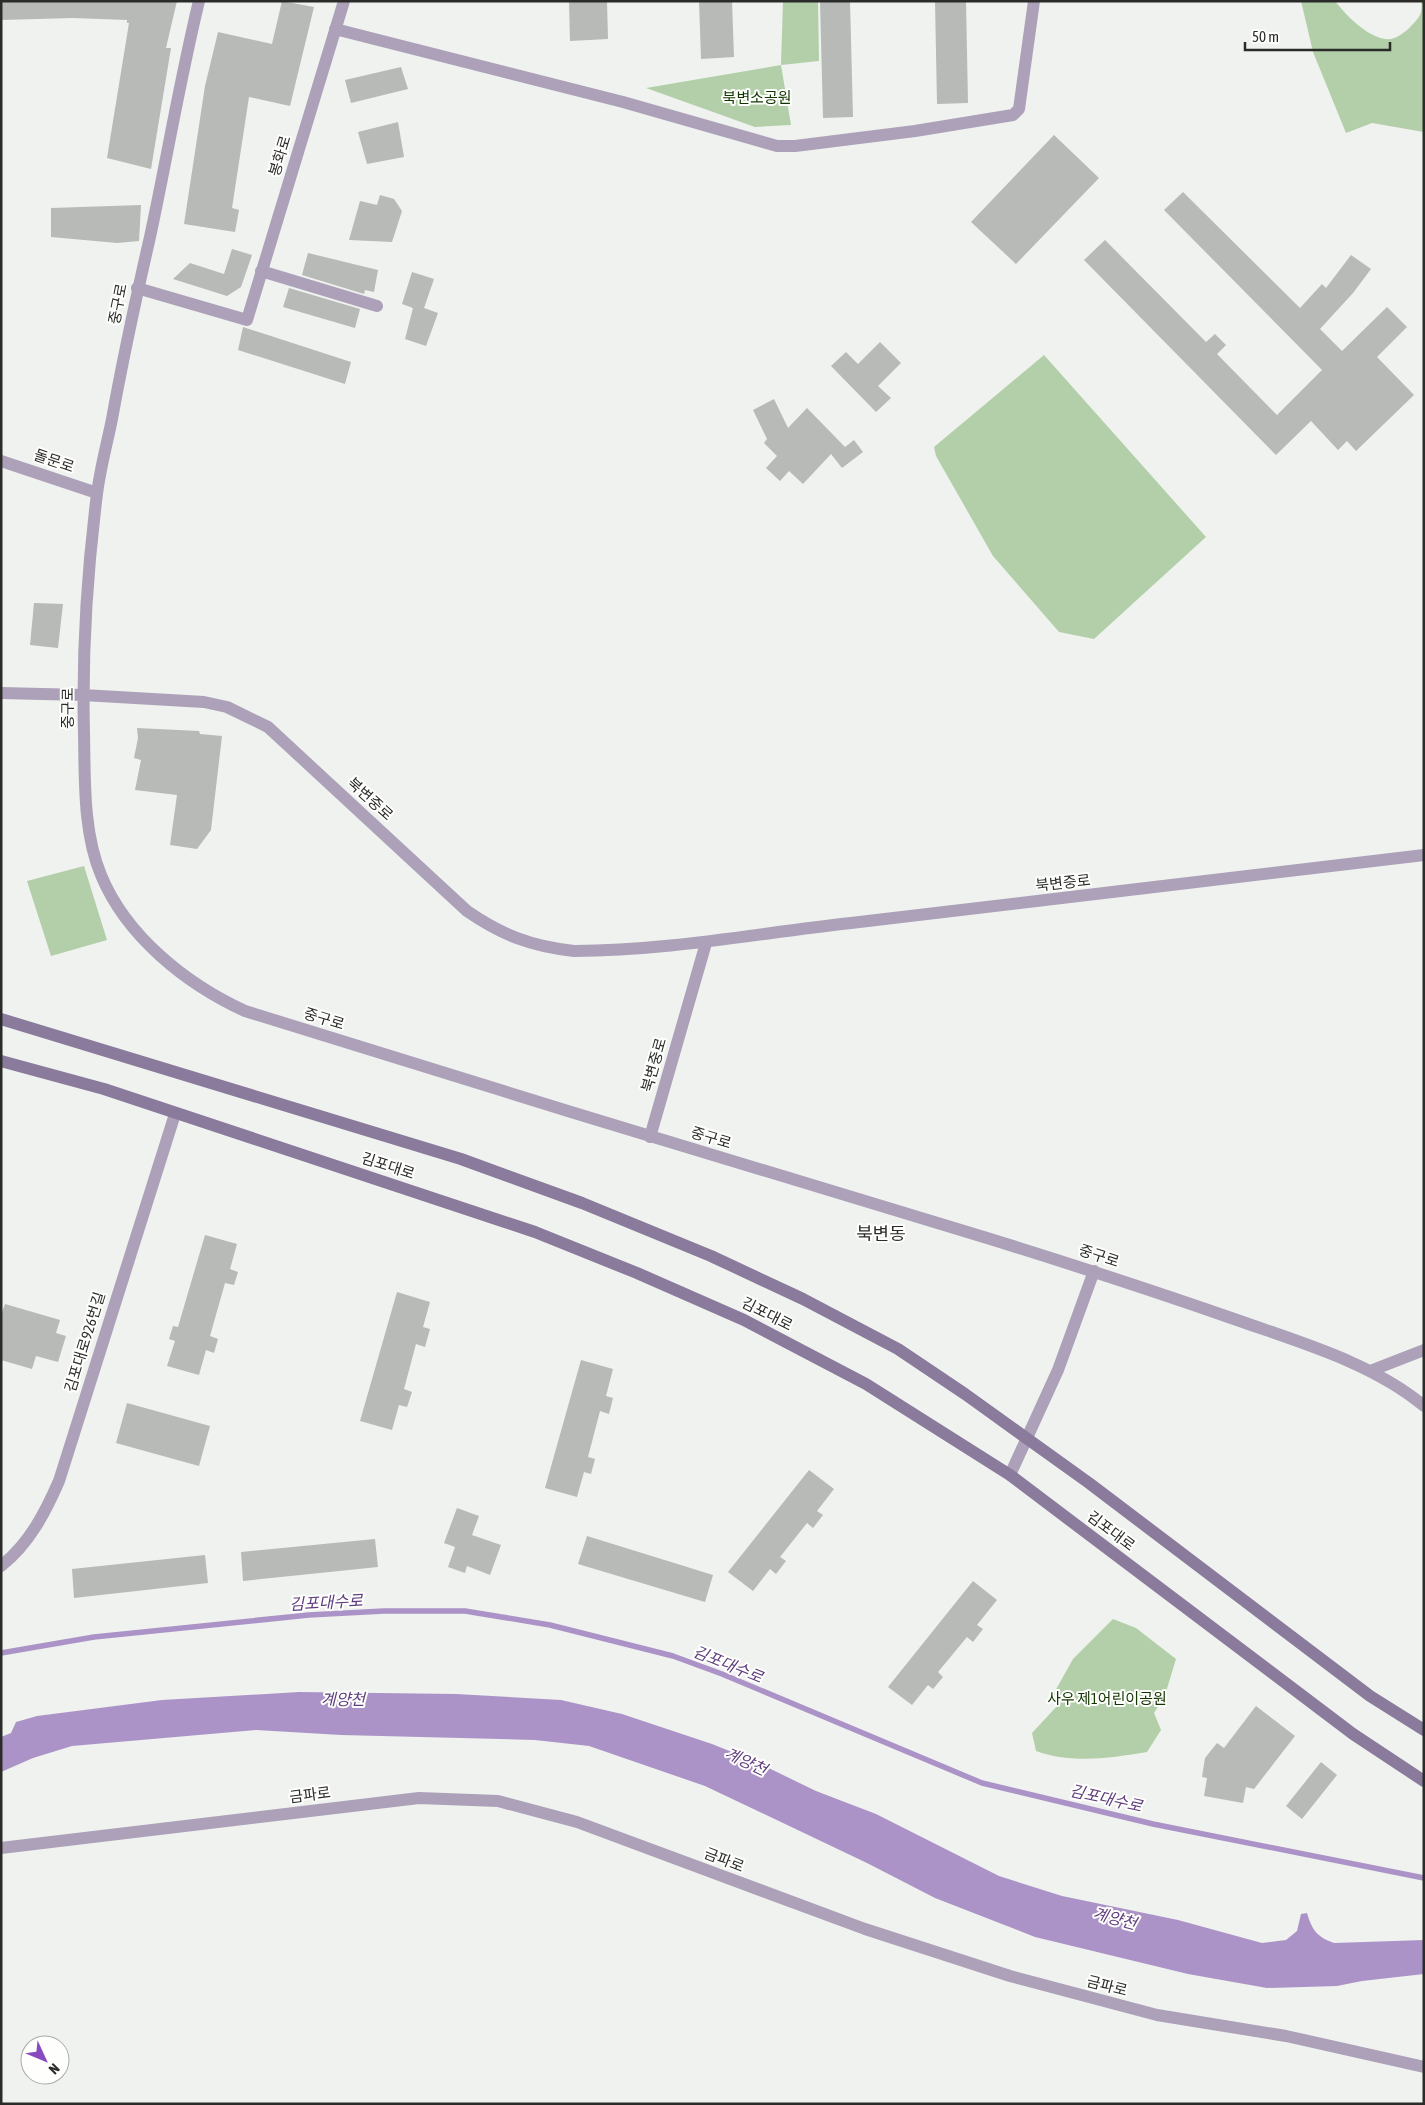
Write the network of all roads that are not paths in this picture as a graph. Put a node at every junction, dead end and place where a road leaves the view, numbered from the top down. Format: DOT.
graph roads {
  1 [pos="199,1"];
  2 [pos="344,1"];
  3 [pos="1034,1"];
  4 [pos="336,28"];
  5 [pos="261,271"];
  6 [pos="137,288"];
  7 [pos="378,306"];
  8 [pos="1,460"];
  9 [pos="97,493"];
  10 [pos="1,693"];
  11 [pos="83,695"];
  12 [pos="1424,855"];
  13 [pos="706,944"];
  14 [pos="1,1019"];
  15 [pos="1,1061"];
  16 [pos="175,1114"];
  17 [pos="650,1137"];
  18 [pos="1094,1271"];
  19 [pos="1424,1350"];
  20 [pos="1370,1371"];
  21 [pos="1424,1406"];
  22 [pos="1028,1438"];
  23 [pos="1010,1475"];
  24 [pos="1,1566"];
  25 [pos="1424,1730"];
  26 [pos="1424,1781"];
  27 [pos="1,1848"];
  28 [pos="1424,2067"];
  1 -- 6 [label="street, 중구로"];
  2 -- 4 [label="street, 봉화로"];
  3 -- 4 [label="street"];
  4 -- 5 [label="street, 봉화로"];
  5 -- 6 [label="street, 봉화로"];
  5 -- 7 [label="street"];
  6 -- 9 [label="street, 중구로"];
  8 -- 9 [label="street, 돌문로"];
  9 -- 11 [label="street, 중구로"];
  10 -- 11 [label="street, 북변중로"];
  11 -- 13 [label="street, 북변중로"];
  11 -- 17 [label="street, 중구로"];
  12 -- 13 [label="street, 북변중로"];
  13 -- 17 [label="street, 북변중로"];
  14 -- 22 [label="main road, 김포대로"];
  15 -- 16 [label="main road, 김포대로"];
  16 -- 23 [label="main road, 김포대로"];
  16 -- 24 [label="street, 김포대로926번길"];
  17 -- 18 [label="street, 중구로"];
  18 -- 20 [label="street, 중구로"];
  18 -- 22 [label="street"];
  19 -- 20 [label="street"];
  20 -- 21 [label="street, 중구로"];
  22 -- 23 [label="street"];
  22 -- 25 [label="main road, 김포대로"];
  23 -- 26 [label="main road, 김포대로"];
  27 -- 28 [label="street, 금파로"];
}
